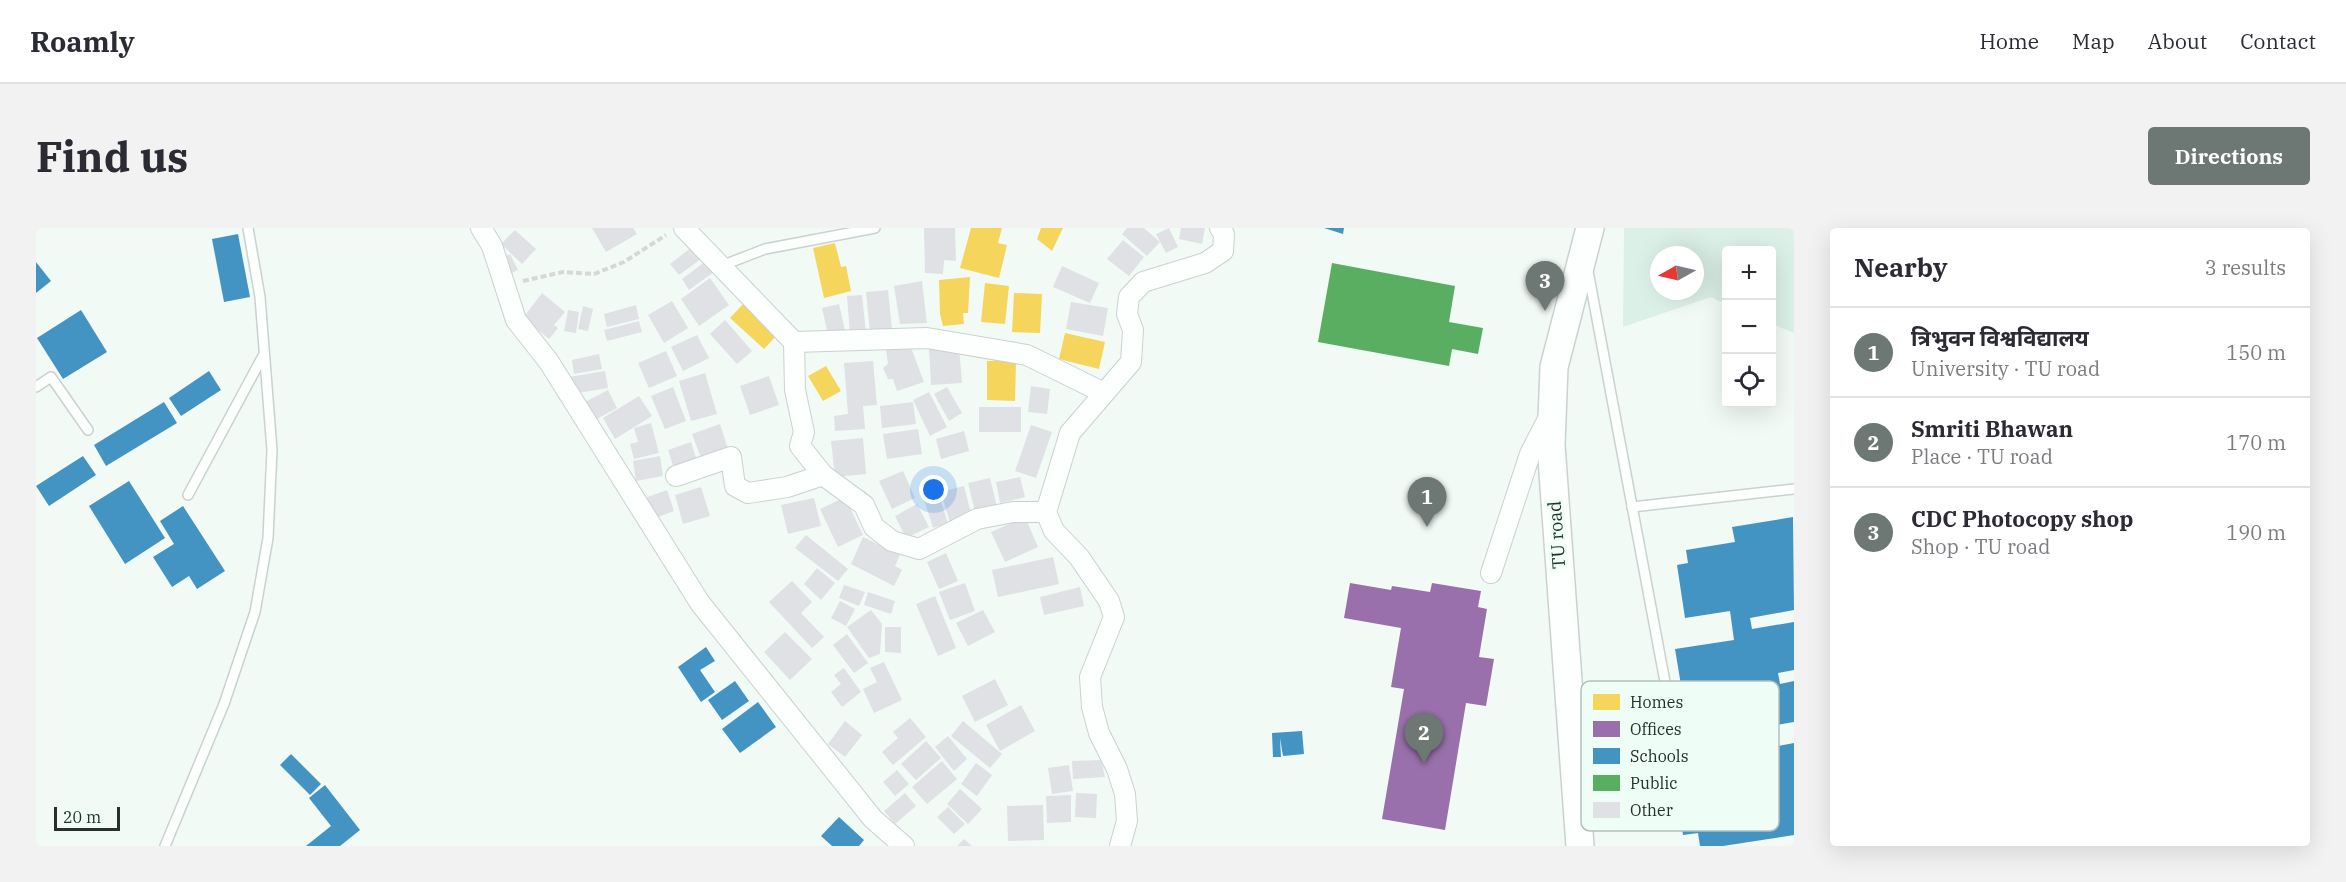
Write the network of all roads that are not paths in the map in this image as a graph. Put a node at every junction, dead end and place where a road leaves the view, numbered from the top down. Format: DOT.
graph roads {
  1 [pos="248,228"];
  2 [pos="481,228"];
  3 [pos="875,228"];
  4 [pos="1220,228"];
  5 [pos="676,231"];
  6 [pos="1587,239"];
  7 [pos="721,266"];
  8 [pos="794,342"];
  9 [pos="264,354"];
  10 [pos="36,387"];
  11 [pos="1104,393"];
  12 [pos="1552,410"];
  13 [pos="88,430"];
  14 [pos="823,475"];
  15 [pos="676,476"];
  16 [pos="1794,489"];
  17 [pos="188,495"];
  18 [pos="1632,507"];
  19 [pos="1046,512"];
  20 [pos="1491,573"];
  21 [pos="1665,681"];
  22 [pos="165,846"];
  23 [pos="904,846"];
  24 [pos="1120,846"];
  25 [pos="1580,846"];
  1 -- 9 [label="lane"];
  2 -- 23 [label="street"];
  3 -- 7 [label="lane"];
  4 -- 11 [label="street"];
  5 -- 7 [label="street"];
  6 -- 12 [label="street, TU road"];
  6 -- 18 [label="lane"];
  7 -- 8 [label="street"];
  8 -- 11 [label="street"];
  8 -- 14 [label="street"];
  9 -- 17 [label="lane"];
  9 -- 22 [label="lane"];
  10 -- 13 [label="lane"];
  11 -- 19 [label="street"];
  12 -- 20 [label="street"];
  12 -- 25 [label="street, TU road"];
  14 -- 15 [label="street"];
  14 -- 19 [label="street"];
  16 -- 18 [label="lane"];
  18 -- 21 [label="lane"];
  19 -- 24 [label="street"];
}
